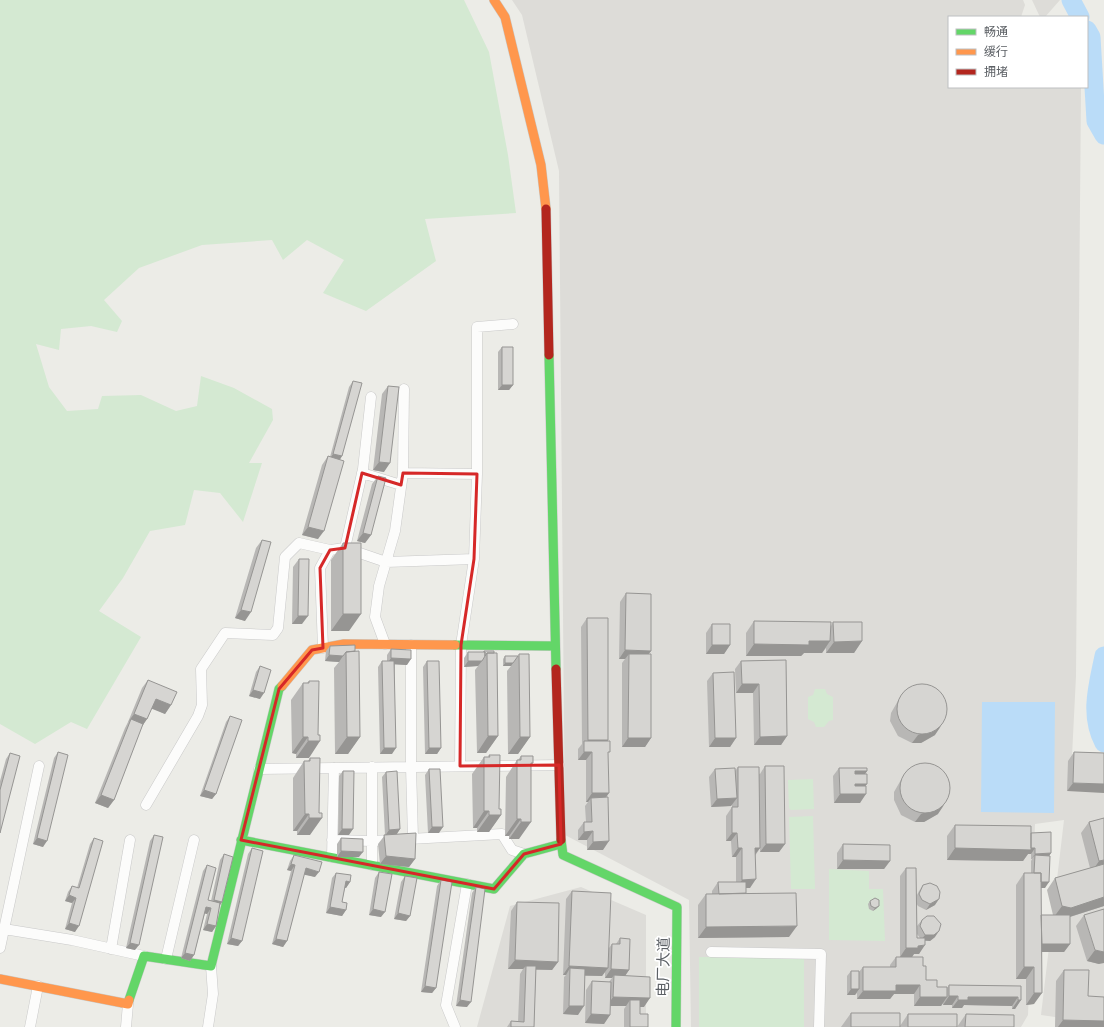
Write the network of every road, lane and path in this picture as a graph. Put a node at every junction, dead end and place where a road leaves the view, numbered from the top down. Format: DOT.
graph roads {
  1 [pos="494,0"];
  2 [pos="513,324"];
  3 [pos="404,389"];
  4 [pos="371,397"];
  5 [pos="362,473"];
  6 [pos="403,473"];
  7 [pos="477,474"];
  8 [pos="401,485"];
  9 [pos="345,548"];
  10 [pos="330,550"];
  11 [pos="474,559"];
  12 [pos="386,562"];
  13 [pos="385,644"];
  14 [pos="411,645"];
  15 [pos="461,645"];
  16 [pos="556,646"];
  17 [pos="323,648"];
  18 [pos="559,765"];
  19 [pos="38,766"];
  20 [pos="460,766"];
  21 [pos="411,767"];
  22 [pos="334,768"];
  23 [pos="372,768"];
  24 [pos="259,769"];
  25 [pos="146,804"];
  26 [pos="413,838"];
  27 [pos="130,840"];
  28 [pos="194,840"];
  29 [pos="241,840"];
  30 [pos="332,840"];
  31 [pos="372,841"];
  32 [pos="561,844"];
  33 [pos="524,854"];
  34 [pos="332,857"];
  35 [pos="372,865"];
  36 [pos="467,884"];
  37 [pos="4,929"];
  38 [pos="0,948"];
  39 [pos="111,948"];
  40 [pos="712,952"];
  41 [pos="144,956"];
  42 [pos="166,960"];
  43 [pos="211,966"];
  44 [pos="0,979"];
  45 [pos="38,986"];
  46 [pos="128,1004"];
  47 [pos="30,1027"];
  48 [pos="126,1027"];
  49 [pos="208,1027"];
  50 [pos="454,1027"];
  51 [pos="676,1027"];
  52 [pos="820,1027"];
  1 -- 16 [label="street"];
  2 -- 7 [label="street"];
  3 -- 6 [label="street"];
  4 -- 5 [label="street"];
  5 -- 8 [label="street"];
  5 -- 9 [label="street"];
  6 -- 7 [label="street"];
  6 -- 8 [label="street"];
  7 -- 11 [label="street"];
  8 -- 12 [label="street"];
  9 -- 10 [label="street"];
  9 -- 12 [label="street"];
  10 -- 17 [label="street"];
  10 -- 25 [label="street"];
  11 -- 12 [label="street"];
  11 -- 15 [label="street"];
  12 -- 13 [label="street"];
  13 -- 14 [label="street"];
  13 -- 17 [label="street"];
  14 -- 15 [label="street"];
  14 -- 21 [label="street"];
  15 -- 16 [label="street"];
  15 -- 20 [label="street"];
  16 -- 18 [label="street"];
  17 -- 24 [label="street"];
  18 -- 20 [label="street"];
  18 -- 32 [label="street"];
  19 -- 37 [label="street"];
  20 -- 21 [label="street"];
  21 -- 23 [label="street"];
  21 -- 26 [label="street"];
  22 -- 23 [label="street"];
  22 -- 24 [label="street"];
  22 -- 30 [label="street"];
  23 -- 31 [label="street"];
  24 -- 29 [label="street"];
  26 -- 31 [label="street"];
  26 -- 33 [label="street"];
  27 -- 39 [label="street"];
  28 -- 42 [label="street"];
  29 -- 34 [label="street"];
  29 -- 43 [label="street"];
  30 -- 31 [label="street"];
  30 -- 34 [label="street"];
  31 -- 35 [label="street"];
  32 -- 33 [label="street"];
  32 -- 51 [label="street, 电厂大道"];
  33 -- 36 [label="street"];
  34 -- 35 [label="street"];
  35 -- 36 [label="street"];
  36 -- 50 [label="street"];
  37 -- 38 [label="street"];
  37 -- 39 [label="street"];
  39 -- 41 [label="street"];
  40 -- 52 [label="street"];
  41 -- 42 [label="street"];
  41 -- 46 [label="street"];
  42 -- 43 [label="street"];
  43 -- 49 [label="street"];
  44 -- 45 [label="street"];
  45 -- 46 [label="street"];
  45 -- 47 [label="street"];
  46 -- 48 [label="street"];
}
